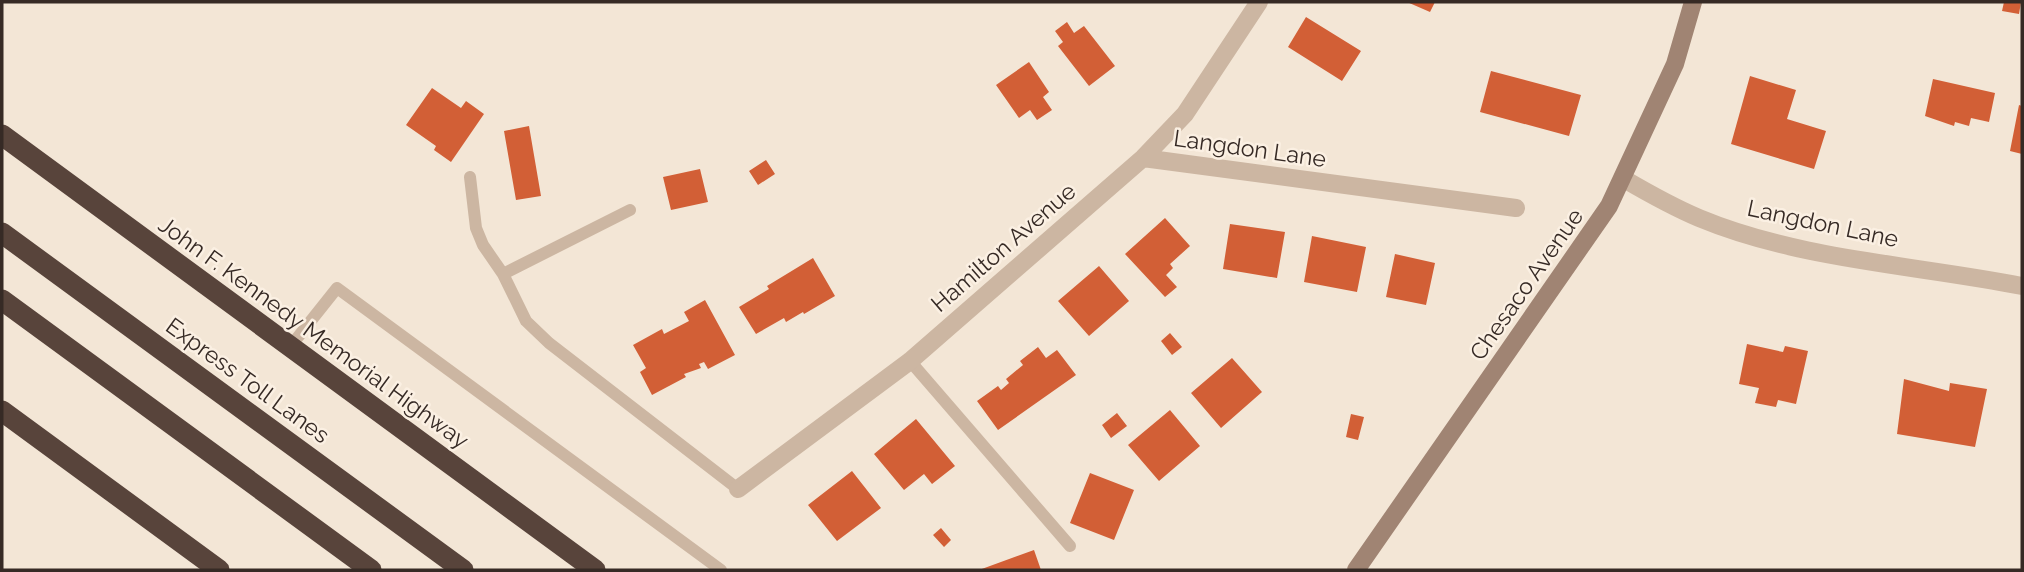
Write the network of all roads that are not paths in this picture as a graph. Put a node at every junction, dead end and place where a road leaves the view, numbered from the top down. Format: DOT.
graph roads {
  1 [pos="1259,2"];
  2 [pos="1693,2"];
  3 [pos="2,135"];
  4 [pos="1143,158"];
  5 [pos="470,177"];
  6 [pos="1623,179"];
  7 [pos="1516,208"];
  8 [pos="631,210"];
  9 [pos="2,233"];
  10 [pos="503,274"];
  11 [pos="2022,286"];
  12 [pos="2,300"];
  13 [pos="290,347"];
  14 [pos="910,361"];
  15 [pos="2,411"];
  16 [pos="738,489"];
  17 [pos="1070,546"];
  18 [pos="219,570"];
  19 [pos="371,570"];
  20 [pos="463,570"];
  21 [pos="595,570"];
  22 [pos="721,570"];
  23 [pos="1356,570"];
  1 -- 4 [label="street, Hamilton Avenue"];
  2 -- 6 [label="street, Chesaco Avenue"];
  3 -- 13 [label="highway, John F. Kennedy Memorial Highway"];
  4 -- 7 [label="street, Langdon Lane"];
  4 -- 14 [label="street, Hamilton Avenue"];
  5 -- 10 [label="lane"];
  6 -- 11 [label="street, Langdon Lane"];
  6 -- 23 [label="street, Chesaco Avenue"];
  8 -- 10 [label="lane"];
  9 -- 20 [label="highway, Express Toll Lanes"];
  10 -- 16 [label="lane"];
  12 -- 19 [label="highway"];
  13 -- 21 [label="highway, John F. Kennedy Memorial Highway"];
  13 -- 22 [label="lane"];
  14 -- 16 [label="street, Hamilton Avenue"];
  14 -- 17 [label="lane"];
  15 -- 18 [label="highway"];
}
